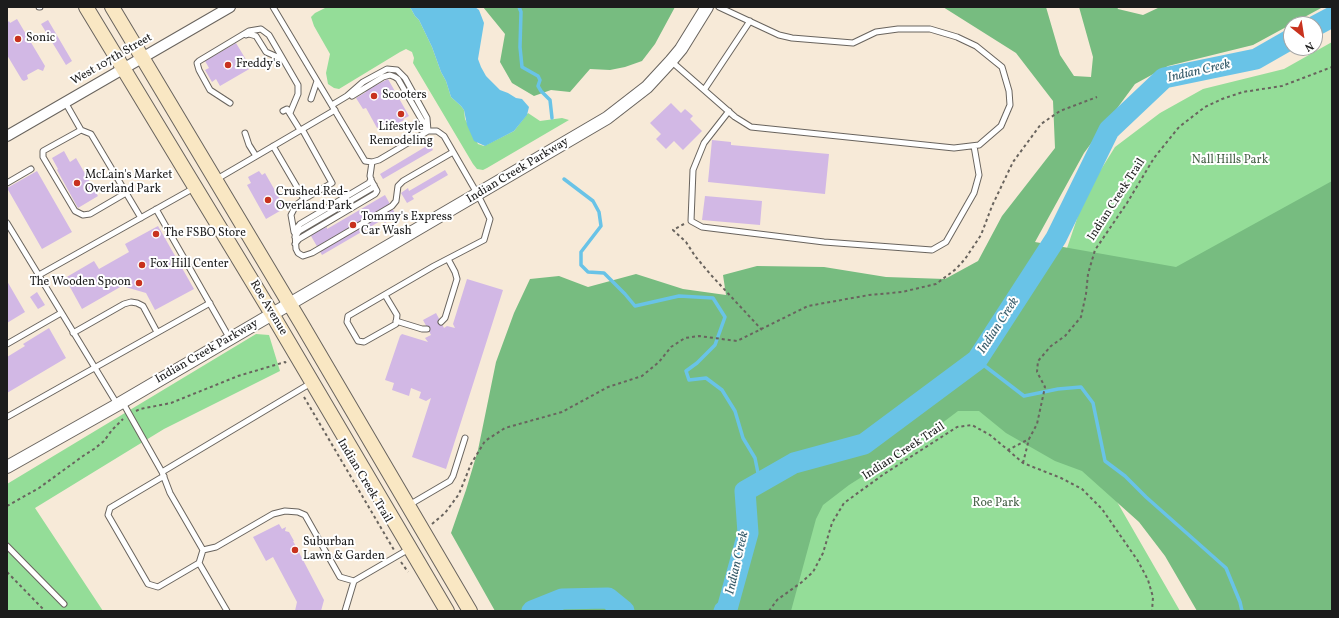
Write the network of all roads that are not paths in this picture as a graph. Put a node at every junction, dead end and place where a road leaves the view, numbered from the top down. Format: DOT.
graph roads {
  1 [pos="86,7"];
  2 [pos="112,7"];
  3 [pos="230,7"];
  4 [pos="273,7"];
  5 [pos="707,7"];
  6 [pos="718,7"];
  7 [pos="750,21"];
  8 [pos="241,36"];
  9 [pos="142,57"];
  10 [pos="283,60"];
  11 [pos="671,61"];
  12 [pos="122,69"];
  13 [pos="317,81"];
  14 [pos="704,90"];
  15 [pos="312,99"];
  16 [pos="65,102"];
  17 [pos="230,103"];
  18 [pos="333,108"];
  19 [pos="283,111"];
  20 [pos="728,111"];
  21 [pos="290,113"];
  22 [pos="81,130"];
  23 [pos="301,130"];
  24 [pos="428,131"];
  25 [pos="245,133"];
  26 [pos="7,136"];
  27 [pos="272,146"];
  28 [pos="974,146"];
  29 [pos="453,152"];
  30 [pos="256,156"];
  31 [pos="372,162"];
  32 [pos="31,169"];
  33 [pos="371,179"];
  34 [pos="216,180"];
  35 [pos="7,183"];
  36 [pos="374,185"];
  37 [pos="195,188"];
  38 [pos="126,193"];
  39 [pos="478,195"];
  40 [pos="304,199"];
  41 [pos="156,209"];
  42 [pos="141,218"];
  43 [pos="7,223"];
  44 [pos="295,235"];
  45 [pos="295,244"];
  46 [pos="448,259"];
  47 [pos="40,276"];
  48 [pos="385,295"];
  49 [pos="210,303"];
  50 [pos="290,304"];
  51 [pos="61,313"];
  52 [pos="272,314"];
  53 [pos="396,321"];
  54 [pos="441,322"];
  55 [pos="427,329"];
  56 [pos="157,332"];
  57 [pos="73,333"];
  58 [pos="230,339"];
  59 [pos="7,344"];
  60 [pos="94,367"];
  61 [pos="312,383"];
  62 [pos="120,403"];
  63 [pos="7,417"];
  64 [pos="465,438"];
  65 [pos="7,467"];
  66 [pos="163,474"];
  67 [pos="408,506"];
  68 [pos="7,546"];
  69 [pos="410,548"];
  70 [pos="203,550"];
  71 [pos="199,563"];
  72 [pos="354,581"];
  73 [pos="64,604"];
  74 [pos="444,606"];
  75 [pos="227,611"];
  76 [pos="345,611"];
  77 [pos="470,611"];
  1 -- 12 [label="main road, Roe Avenue"];
  2 -- 9 [label="main road, Roe Avenue"];
  3 -- 9 [label="street, West 107th Street"];
  4 -- 13 [label="lane"];
  5 -- 11 [label="street, Indian Creek Parkway"];
  6 -- 7 [label="lane"];
  7 -- 14 [label="lane"];
  7 -- 28 [label="lane"];
  8 -- 10 [label="lane"];
  8 -- 10 [label="lane"];
  8 -- 17 [label="lane"];
  9 -- 12 [label="street, West 107th Street"];
  9 -- 34 [label="main road, Roe Avenue"];
  10 -- 21 [label="lane"];
  11 -- 14 [label="lane"];
  11 -- 39 [label="street, Indian Creek Parkway"];
  12 -- 16 [label="street, West 107th Street"];
  12 -- 37 [label="main road, Roe Avenue"];
  13 -- 15 [label="lane"];
  13 -- 18 [label="lane"];
  14 -- 20 [label="lane"];
  16 -- 22 [label="lane"];
  16 -- 26 [label="street, West 107th Street"];
  18 -- 23 [label="lane"];
  18 -- 24 [label="lane"];
  18 -- 31 [label="lane"];
  19 -- 21 [label="lane"];
  20 -- 28 [label="lane"];
  20 -- 28 [label="lane"];
  21 -- 23 [label="lane"];
  22 -- 38 [label="lane"];
  22 -- 38 [label="lane"];
  23 -- 27 [label="lane"];
  23 -- 40 [label="lane"];
  24 -- 29 [label="lane"];
  24 -- 31 [label="lane"];
  25 -- 30 [label="lane"];
  27 -- 30 [label="lane"];
  27 -- 40 [label="lane"];
  29 -- 39 [label="lane"];
  29 -- 45 [label="lane"];
  30 -- 34 [label="lane"];
  31 -- 33 [label="lane"];
  32 -- 35 [label="lane"];
  33 -- 36 [label="lane"];
  33 -- 44 [label="lane"];
  34 -- 50 [label="main road, Roe Avenue"];
  36 -- 44 [label="lane"];
  36 -- 45 [label="lane"];
  37 -- 41 [label="lane"];
  37 -- 52 [label="main road, Roe Avenue"];
  38 -- 42 [label="lane"];
  39 -- 46 [label="lane"];
  39 -- 50 [label="street, Indian Creek Parkway"];
  40 -- 44 [label="lane"];
  41 -- 42 [label="lane"];
  41 -- 49 [label="lane"];
  42 -- 47 [label="lane"];
  43 -- 47 [label="lane"];
  44 -- 45 [label="lane"];
  46 -- 48 [label="lane"];
  46 -- 54 [label="lane"];
  47 -- 51 [label="lane"];
  48 -- 53 [label="lane"];
  48 -- 53 [label="lane"];
  49 -- 56 [label="lane"];
  49 -- 58 [label="lane"];
  50 -- 52 [label="street, Indian Creek Parkway"];
  50 -- 67 [label="main road, Roe Avenue"];
  51 -- 57 [label="lane"];
  51 -- 59 [label="lane"];
  52 -- 58 [label="street, Indian Creek Parkway"];
  52 -- 61 [label="main road, Roe Avenue"];
  53 -- 55 [label="lane"];
  56 -- 57 [label="lane"];
  56 -- 60 [label="lane"];
  57 -- 60 [label="lane"];
  58 -- 62 [label="street, Indian Creek Parkway"];
  60 -- 62 [label="lane"];
  60 -- 63 [label="lane"];
  61 -- 66 [label="lane"];
  61 -- 69 [label="main road, Roe Avenue"];
  62 -- 65 [label="street, Indian Creek Parkway"];
  62 -- 66 [label="lane"];
  64 -- 67 [label="lane"];
  66 -- 70 [label="lane"];
  66 -- 71 [label="lane"];
  67 -- 77 [label="main road, Roe Avenue"];
  68 -- 73 [label="lane"];
  69 -- 72 [label="lane"];
  69 -- 74 [label="main road, Roe Avenue"];
  70 -- 71 [label="lane"];
  70 -- 72 [label="lane"];
  71 -- 75 [label="lane"];
  72 -- 76 [label="lane"];
}
